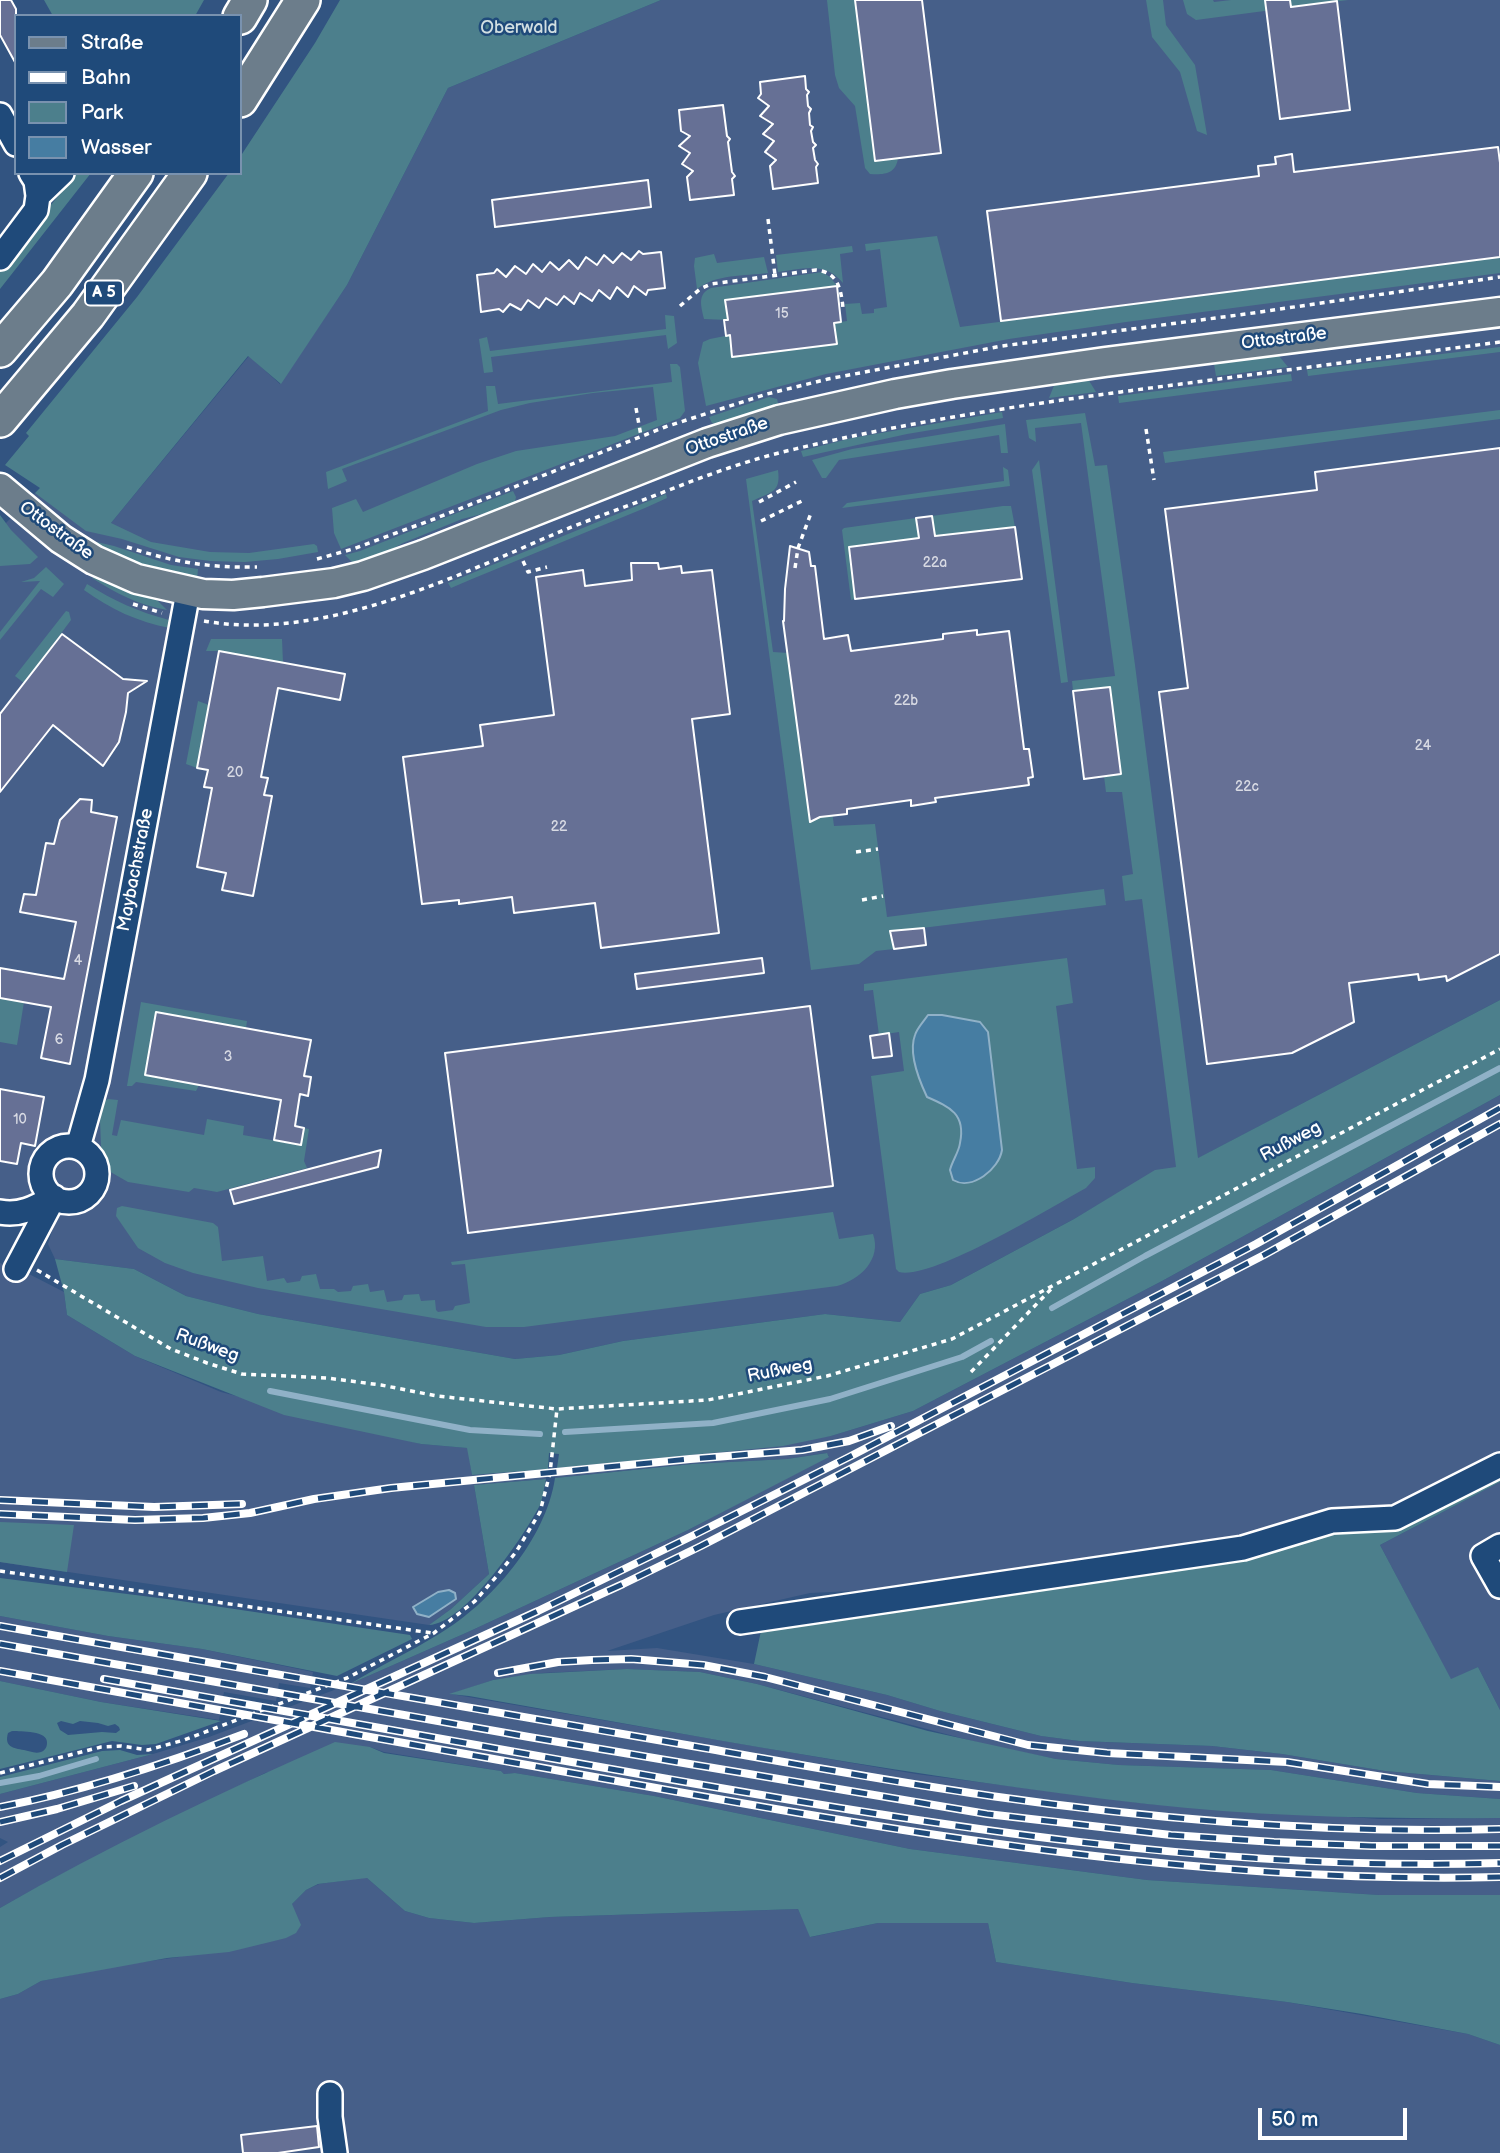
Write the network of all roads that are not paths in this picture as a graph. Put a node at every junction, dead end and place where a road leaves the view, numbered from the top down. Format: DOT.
graph roads {
  1 [pos="303,0"];
  2 [pos="242,97"];
  3 [pos="0,115"];
  4 [pos="14,140"];
  5 [pos="32,175"];
  6 [pos="60,175"];
  7 [pos="135,175"];
  8 [pos="189,175"];
  9 [pos="38,196"];
  10 [pos="0,258"];
  11 [pos="1500,312"];
  12 [pos="0,351"];
  13 [pos="5,414"];
  14 [pos="0,488"];
  15 [pos="186,604"];
  16 [pos="78,1147"];
  17 [pos="54,1197"];
  18 [pos="0,1212"];
  19 [pos="18,1265"];
  20 [pos="1500,1465"];
  21 [pos="1500,1546"];
  22 [pos="1500,1586"];
  23 [pos="740,1622"];
  24 [pos="330,2094"];
  25 [pos="335,2153"];
  1 -- 2 [label="highway"];
  3 -- 4 [label="street"];
  5 -- 9 [label="street"];
  6 -- 9 [label="street"];
  7 -- 12 [label="highway, A 5"];
  8 -- 13 [label="highway, A 5"];
  9 -- 10 [label="street"];
  11 -- 15 [label="main road, Ottostraße"];
  14 -- 15 [label="main road, Ottostraße"];
  15 -- 16 [label="street, Maybachstraße"];
  16 -- 17 [label="street"];
  16 -- 17 [label="street"];
  17 -- 18 [label="street"];
  17 -- 19 [label="street"];
  20 -- 23 [label="street"];
  21 -- 22 [label="street"];
  24 -- 25 [label="street"];
}
